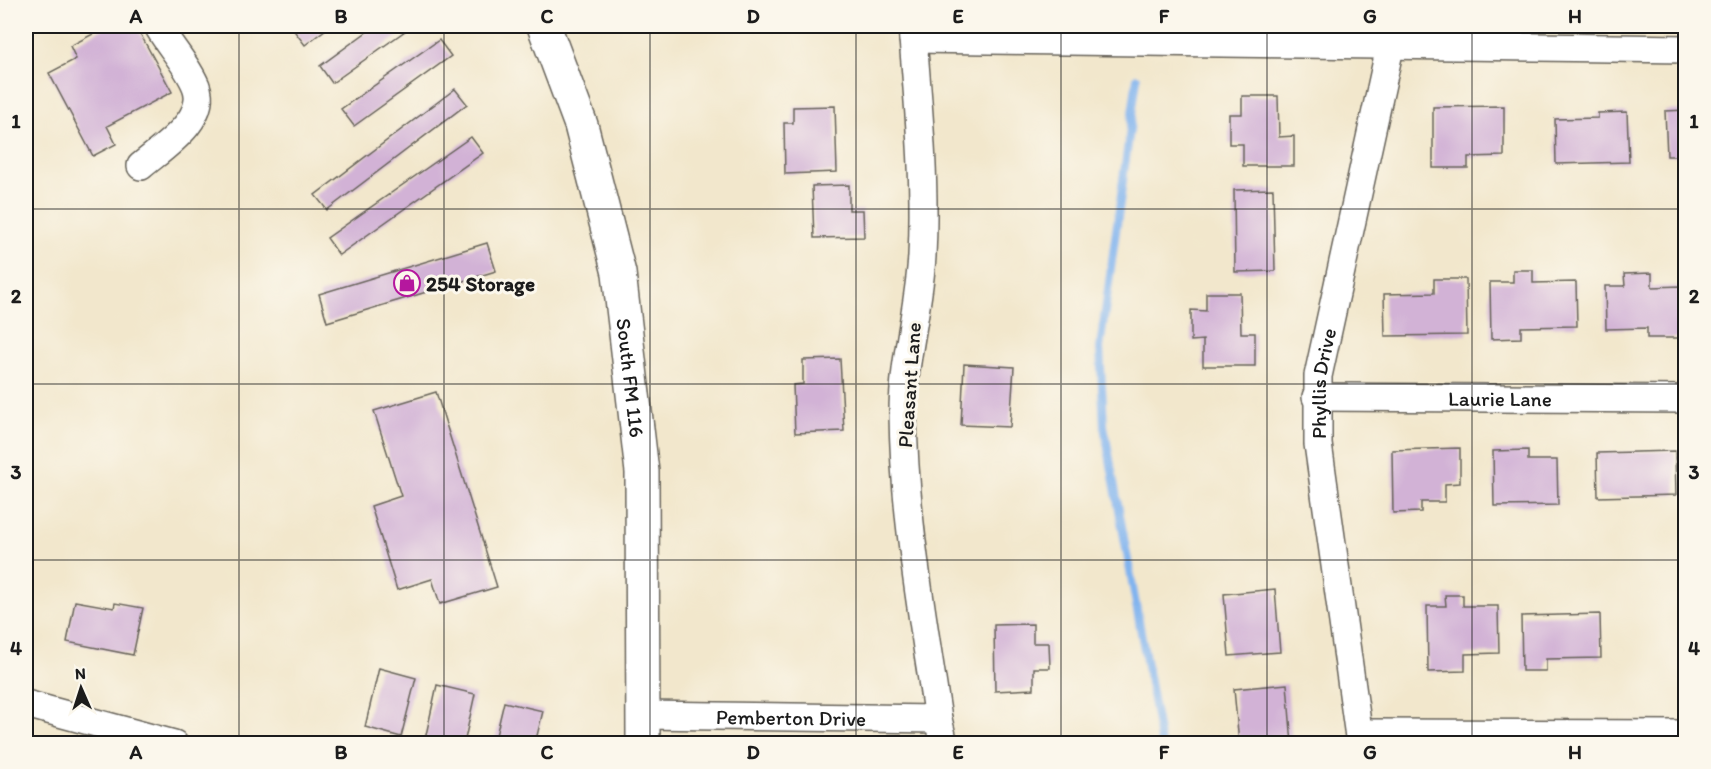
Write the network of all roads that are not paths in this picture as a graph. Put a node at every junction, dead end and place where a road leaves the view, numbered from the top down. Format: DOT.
graph roads {
  1 [pos="158,26"];
  2 [pos="544,26"];
  3 [pos="913,32"];
  4 [pos="1390,36"];
  5 [pos="1686,49"];
  6 [pos="141,166"];
  7 [pos="1316,397"];
  8 [pos="1686,399"];
  9 [pos="26,704"];
  10 [pos="643,729"];
  11 [pos="941,731"];
  12 [pos="1686,734"];
  13 [pos="1359,738"];
  14 [pos="174,744"];
  1 -- 6 [label="street"];
  2 -- 10 [label="main road, South FM 116"];
  3 -- 4 [label="street"];
  3 -- 11 [label="street, Pleasant Lane"];
  4 -- 5 [label="street"];
  4 -- 7 [label="street, Phyllis Drive"];
  7 -- 8 [label="street, Laurie Lane"];
  7 -- 13 [label="street, Phyllis Drive"];
  9 -- 14 [label="street"];
  10 -- 11 [label="street, Pemberton Drive"];
  12 -- 13 [label="street"];
}
